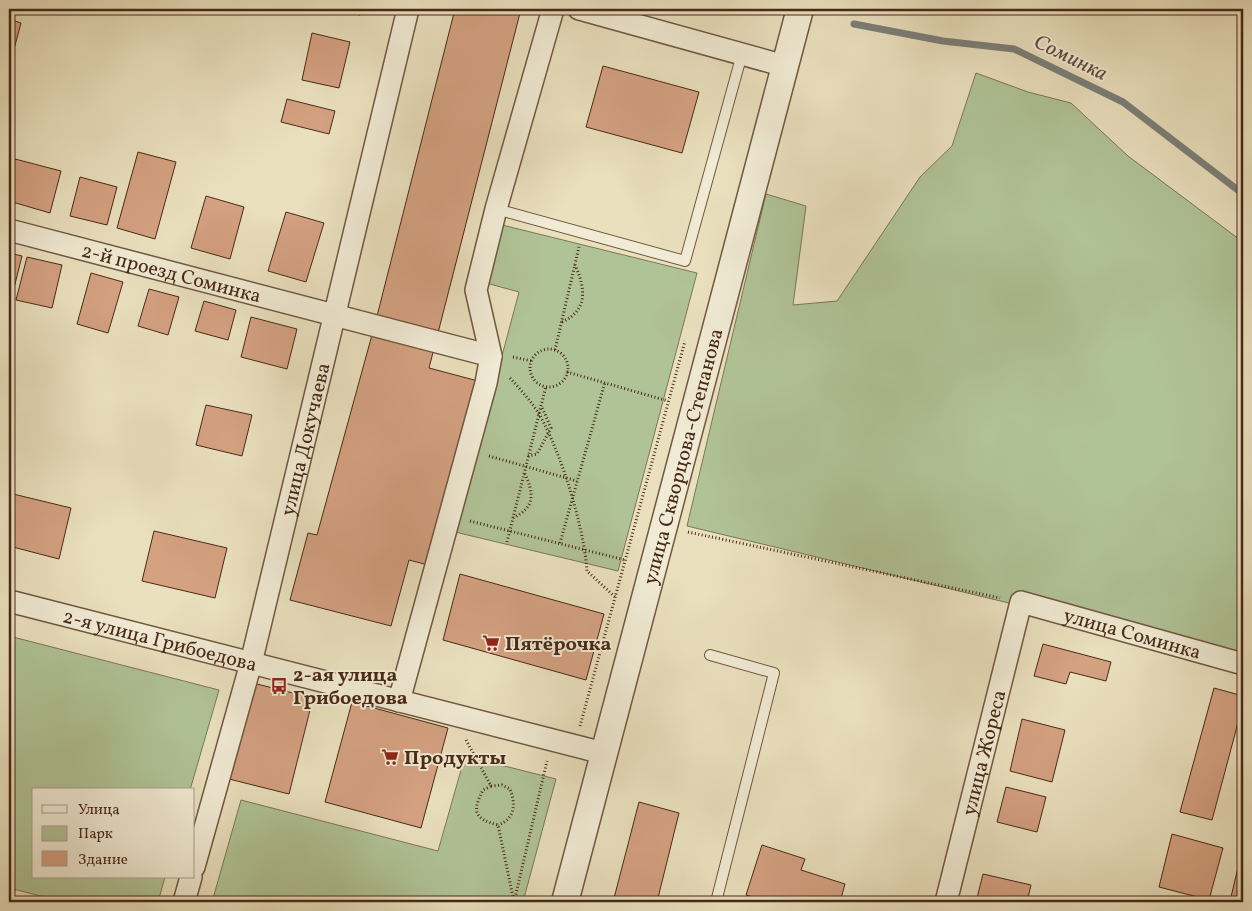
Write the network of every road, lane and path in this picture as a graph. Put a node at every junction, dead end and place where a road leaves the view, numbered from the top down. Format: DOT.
graph roads {
  1 [pos="408,9"];
  2 [pos="554,9"];
  3 [pos="579,9"];
  4 [pos="800,9"];
  5 [pos="742,54"];
  6 [pos="785,66"];
  7 [pos="496,209"];
  8 [pos="9,230"];
  9 [pos="582,232"];
  10 [pos="575,264"];
  11 [pos="334,314"];
  12 [pos="561,322"];
  13 [pos="686,336"];
  14 [pos="555,350"];
  15 [pos="499,356"];
  16 [pos="532,361"];
  17 [pos="568,372"];
  18 [pos="507,374"];
  19 [pos="605,382"];
  20 [pos="546,386"];
  21 [pos="668,401"];
  22 [pos="541,406"];
  23 [pos="539,414"];
  24 [pos="548,436"];
  25 [pos="467,450"];
  26 [pos="528,456"];
  27 [pos="525,466"];
  28 [pos="524,472"];
  29 [pos="566,478"];
  30 [pos="577,481"];
  31 [pos="572,501"];
  32 [pos="450,516"];
  33 [pos="513,518"];
  34 [pos="663,526"];
  35 [pos="510,530"];
  36 [pos="507,542"];
  37 [pos="560,543"];
  38 [pos="585,549"];
  39 [pos="625,560"];
  40 [pos="615,597"];
  41 [pos="9,601"];
  42 [pos="1020,602"];
  43 [pos="710,655"];
  44 [pos="250,663"];
  45 [pos="1243,664"];
  46 [pos="399,701"];
  47 [pos="462,733"];
  48 [pos="578,733"];
  49 [pos="603,753"];
  50 [pos="548,757"];
  51 [pos="491,786"];
  52 [pos="498,825"];
  53 [pos="195,863"];
  54 [pos="191,878"];
  55 [pos="184,902"];
  56 [pos="514,902"];
  57 [pos="565,902"];
  58 [pos="716,902"];
  59 [pos="946,902"];
  1 -- 11 [label="street, улица Докучаева"];
  2 -- 7 [label="street"];
  3 -- 5 [label="street"];
  4 -- 6 [label="street, улица Скворцова-Степанова"];
  5 -- 6 [label="street"];
  5 -- 9 [label="lane"];
  6 -- 34 [label="street, улица Скворцова-Степанова"];
  7 -- 9 [label="lane"];
  7 -- 15 [label="street"];
  8 -- 11 [label="street, 2-й проезд Соминка"];
  9 -- 10 [label="path"];
  10 -- 12 [label="path"];
  10 -- 12 [label="path"];
  11 -- 15 [label="street, 2-й проезд Соминка"];
  11 -- 44 [label="street, улица Докучаева"];
  12 -- 14 [label="path"];
  13 -- 21 [label="path"];
  14 -- 16 [label="path"];
  14 -- 17 [label="path"];
  15 -- 16 [label="path"];
  15 -- 25 [label="street"];
  16 -- 20 [label="path"];
  17 -- 19 [label="path"];
  17 -- 20 [label="path"];
  18 -- 23 [label="path"];
  19 -- 21 [label="path"];
  19 -- 30 [label="path"];
  20 -- 22 [label="path"];
  21 -- 39 [label="path"];
  22 -- 23 [label="path"];
  22 -- 24 [label="path"];
  23 -- 24 [label="path"];
  23 -- 26 [label="path"];
  24 -- 26 [label="path"];
  24 -- 29 [label="path"];
  25 -- 27 [label="path"];
  25 -- 32 [label="street"];
  26 -- 27 [label="path"];
  27 -- 28 [label="path"];
  27 -- 29 [label="path"];
  28 -- 33 [label="path"];
  28 -- 33 [label="path"];
  29 -- 30 [label="path"];
  29 -- 31 [label="path"];
  30 -- 31 [label="path"];
  31 -- 37 [label="path"];
  31 -- 38 [label="path"];
  32 -- 35 [label="path"];
  32 -- 46 [label="street"];
  33 -- 35 [label="path"];
  34 -- 42 [label="path"];
  34 -- 49 [label="street, улица Скворцова-Степанова"];
  35 -- 36 [label="path"];
  35 -- 37 [label="path"];
  37 -- 38 [label="path"];
  38 -- 39 [label="path"];
  38 -- 40 [label="path"];
  39 -- 40 [label="path"];
  40 -- 48 [label="path"];
  41 -- 44 [label="street, 2-я улица Грибоедова"];
  42 -- 45 [label="street, улица Соминка"];
  42 -- 59 [label="street, улица Жореса"];
  43 -- 58 [label="lane"];
  44 -- 46 [label="street, 2-я улица Грибоедова"];
  44 -- 53 [label="street, улица Докучаева"];
  46 -- 49 [label="street, 2-я улица Грибоедова"];
  47 -- 51 [label="path"];
  49 -- 57 [label="street, улица Скворцова-Степанова"];
  50 -- 56 [label="path"];
  51 -- 52 [label="path"];
  51 -- 52 [label="path"];
  52 -- 56 [label="path"];
  54 -- 55 [label="street"];
}
